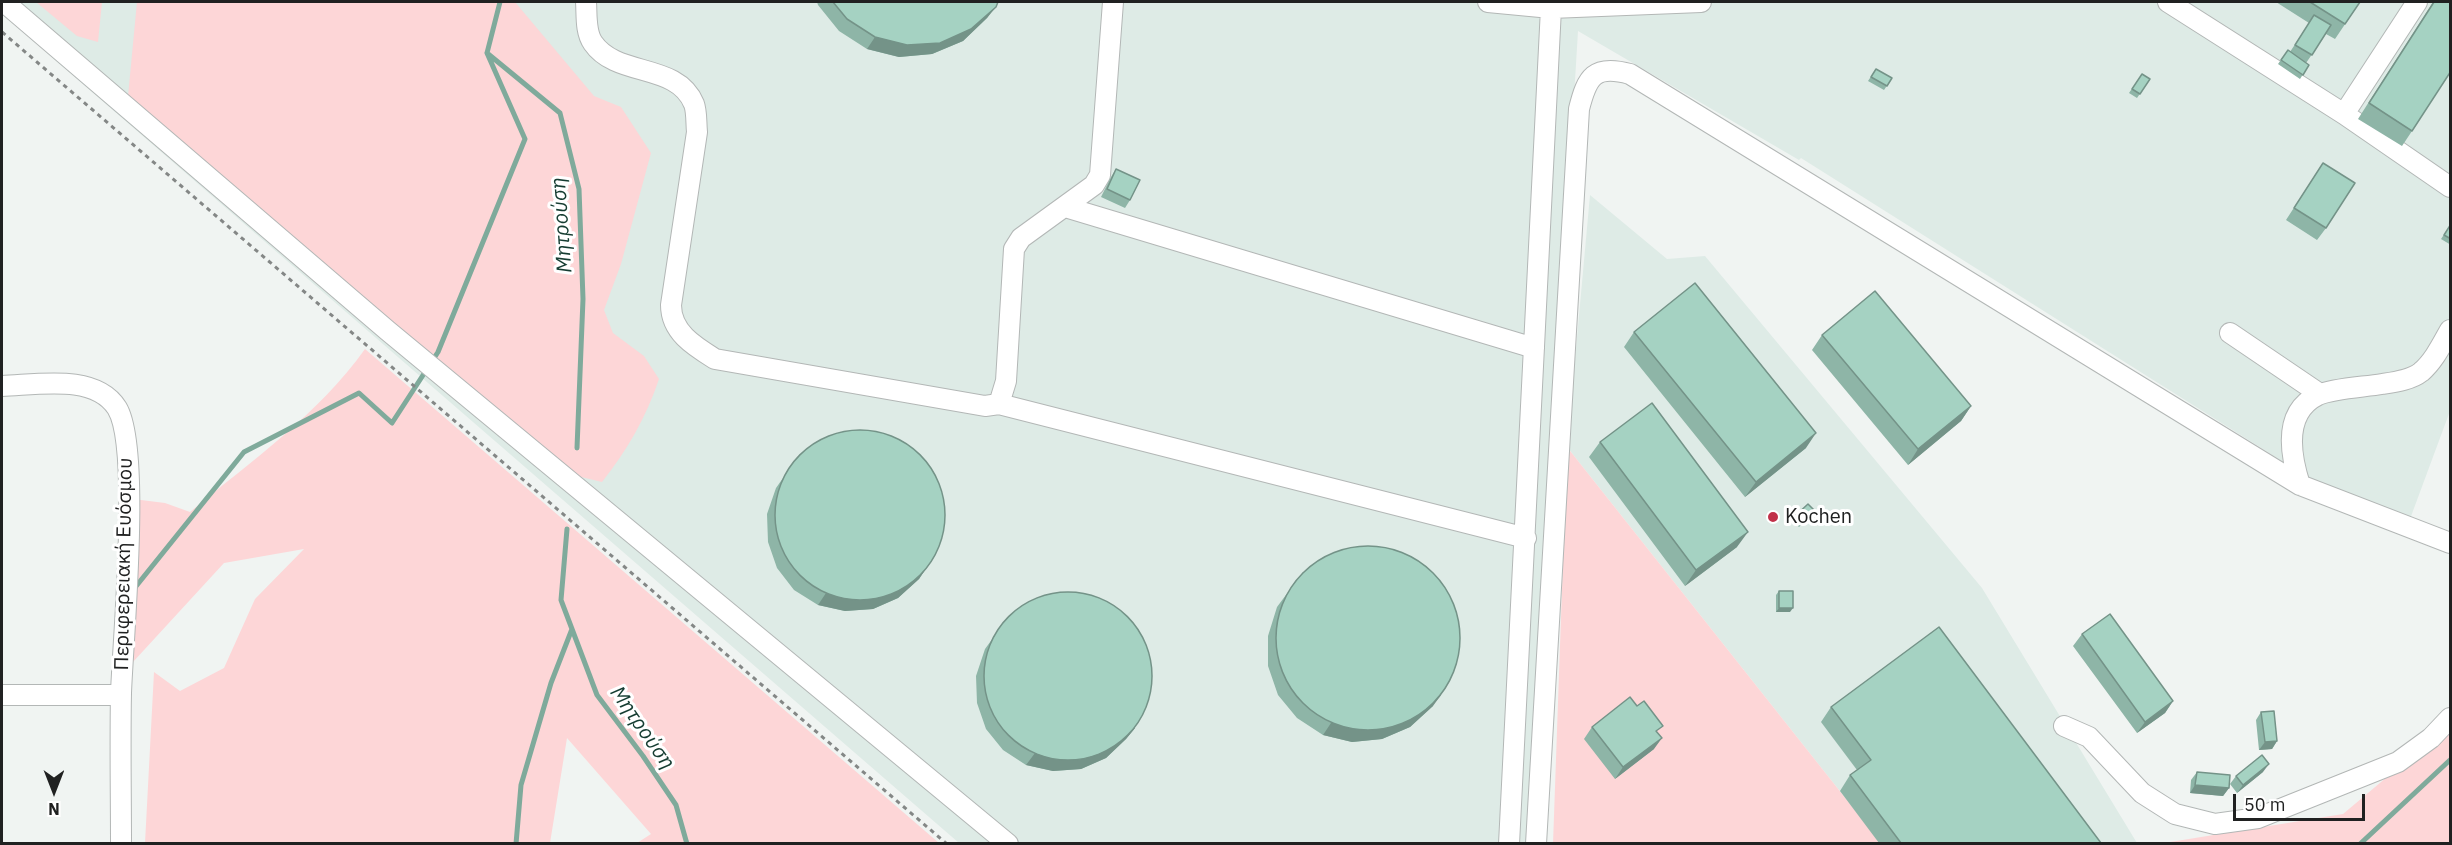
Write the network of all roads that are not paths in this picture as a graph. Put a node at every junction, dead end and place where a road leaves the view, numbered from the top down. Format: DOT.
graph roads {
  1 [pos="3,2"];
  2 [pos="586,2"];
  3 [pos="1113,2"];
  4 [pos="1488,2"];
  5 [pos="1701,2"];
  6 [pos="2168,2"];
  7 [pos="2417,2"];
  8 [pos="1551,8"];
  9 [pos="2344,114"];
  10 [pos="2451,187"];
  11 [pos="1065,207"];
  12 [pos="2451,330"];
  13 [pos="2230,333"];
  14 [pos="1534,348"];
  15 [pos="2,386"];
  16 [pos="2320,394"];
  17 [pos="999,404"];
  18 [pos="2300,485"];
  19 [pos="1526,538"];
  20 [pos="2451,543"];
  21 [pos="2,695"];
  22 [pos="121,695"];
  23 [pos="2451,718"];
  24 [pos="2064,726"];
  25 [pos="121,843"];
  26 [pos="1008,843"];
  27 [pos="1509,843"];
  28 [pos="1536,843"];
  1 -- 26 [label="street"];
  2 -- 17 [label="street"];
  3 -- 11 [label="street"];
  4 -- 8 [label="street"];
  5 -- 8 [label="street"];
  6 -- 9 [label="street"];
  7 -- 9 [label="street"];
  8 -- 14 [label="street"];
  9 -- 10 [label="street"];
  11 -- 14 [label="street"];
  11 -- 17 [label="street"];
  12 -- 16 [label="street"];
  13 -- 16 [label="street"];
  14 -- 19 [label="street"];
  15 -- 22 [label="street, Περιφερειακή Ευόσμου"];
  16 -- 18 [label="street"];
  17 -- 19 [label="street"];
  18 -- 20 [label="street"];
  18 -- 28 [label="street"];
  19 -- 27 [label="street"];
  21 -- 22 [label="street"];
  22 -- 25 [label="street, Περιφερειακή Ευόσμου"];
  23 -- 24 [label="street"];
}
